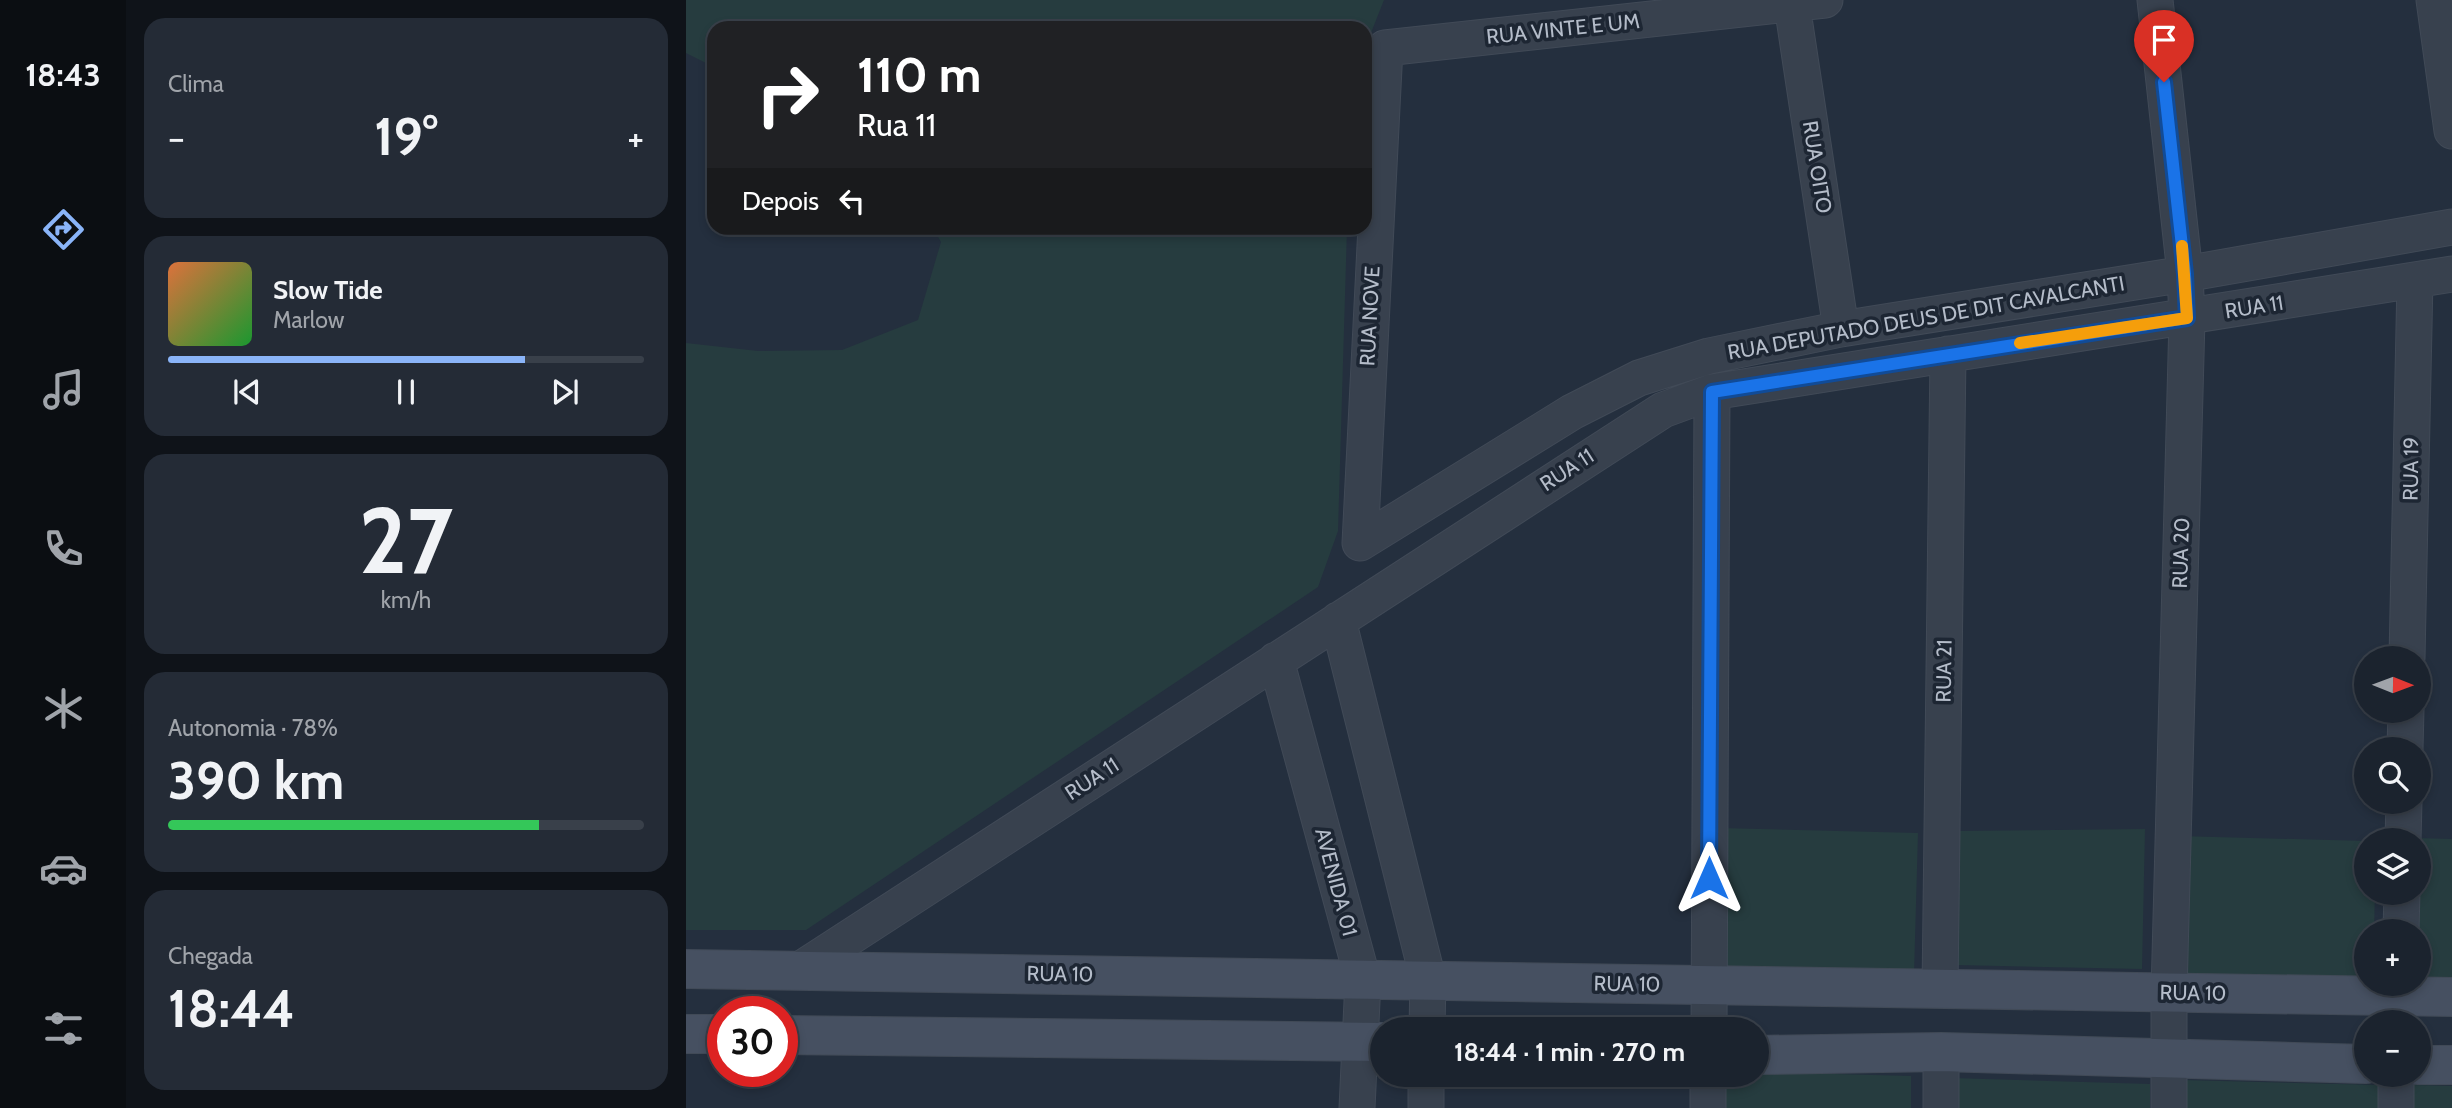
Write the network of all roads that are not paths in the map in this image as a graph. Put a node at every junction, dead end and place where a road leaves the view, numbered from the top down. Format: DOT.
graph roads {
  1 [pos="2155,0"];
  2 [pos="2434,0"];
  3 [pos="1808,2"];
  4 [pos="1385,48"];
  5 [pos="2452,131"];
  6 [pos="2452,227"];
  7 [pos="2185,274"];
  8 [pos="2452,274"];
  9 [pos="2415,281"];
  10 [pos="2187,318"];
  11 [pos="1841,329"];
  12 [pos="1948,354"];
  13 [pos="1712,392"];
  14 [pos="1360,543"];
  15 [pos="1338,620"];
  16 [pos="2407,646"];
  17 [pos="1276,660"];
  18 [pos="686,969"];
  19 [pos="801,969"];
  20 [pos="1363,979"];
  21 [pos="1428,979"];
  22 [pos="1708,986"];
  23 [pos="1940,989"];
  24 [pos="2354,991"];
  25 [pos="2169,993"];
  26 [pos="2431,994"];
  27 [pos="2452,997"];
  28 [pos="1427,1017"];
  29 [pos="1709,1017"];
  30 [pos="798,1035"];
  31 [pos="1370,1042"];
  32 [pos="1941,1052"];
  33 [pos="1769,1055"];
  34 [pos="2170,1060"];
  35 [pos="2354,1064"];
  36 [pos="2431,1065"];
  37 [pos="2452,1065"];
  38 [pos="1426,1087"];
  39 [pos="1708,1087"];
  40 [pos="2396,1087"];
  41 [pos="1357,1108"];
  42 [pos="1426,1108"];
  43 [pos="1708,1108"];
  44 [pos="1941,1108"];
  45 [pos="2169,1108"];
  46 [pos="2396,1108"];
  1 -- 7 [label="street, RUA 20"];
  2 -- 5 [label="street"];
  3 -- 4 [label="street, RUA VINTE E UM"];
  3 -- 11 [label="street, RUA OITO"];
  4 -- 14 [label="street, RUA NOVE"];
  6 -- 7 [label="street, RUA DEPUTADO DEUS DE DIT CAVALCANTI"];
  7 -- 10 [label="street, RUA 20"];
  7 -- 11 [label="street, RUA DEPUTADO DEUS DE DIT CAVALCANTI"];
  8 -- 9 [label="street, RUA 11"];
  9 -- 10 [label="street, RUA 11"];
  9 -- 16 [label="street, RUA 19"];
  10 -- 12 [label="street, RUA 11"];
  10 -- 25 [label="street, RUA 20"];
  11 -- 14 [label="street, RUA DEPUTADO DEUS DE DIT CAVALCANTI"];
  12 -- 13 [label="street, RUA 11"];
  12 -- 23 [label="street, RUA 21"];
  13 -- 15 [label="street, RUA 11"];
  13 -- 22 [label="street"];
  15 -- 17 [label="street, RUA 11"];
  15 -- 21 [label="street"];
  17 -- 19 [label="street, RUA 11"];
  17 -- 20 [label="street, AVENIDA 01"];
  18 -- 19 [label="main road, RUA 10"];
  19 -- 20 [label="main road, RUA 10"];
  20 -- 21 [label="main road, RUA 10"];
  20 -- 31 [label="street, AVENIDA 01"];
  21 -- 22 [label="main road, RUA 10"];
  21 -- 28 [label="street"];
  22 -- 23 [label="main road, RUA 10"];
  22 -- 29 [label="street"];
  23 -- 25 [label="main road, RUA 10"];
  24 -- 25 [label="main road, RUA 10"];
  25 -- 34 [label="street, RUA 20"];
  26 -- 27 [label="main road, RUA 10"];
  30 -- 31 [label="main road"];
  31 -- 41 [label="street, AVENIDA 01"];
  32 -- 33 [label="main road"];
  32 -- 34 [label="main road"];
  32 -- 44 [label="street"];
  34 -- 35 [label="main road"];
  34 -- 45 [label="street, RUA 20"];
  36 -- 37 [label="main road"];
  38 -- 42 [label="street"];
  39 -- 43 [label="street"];
  40 -- 46 [label="street"];
}
